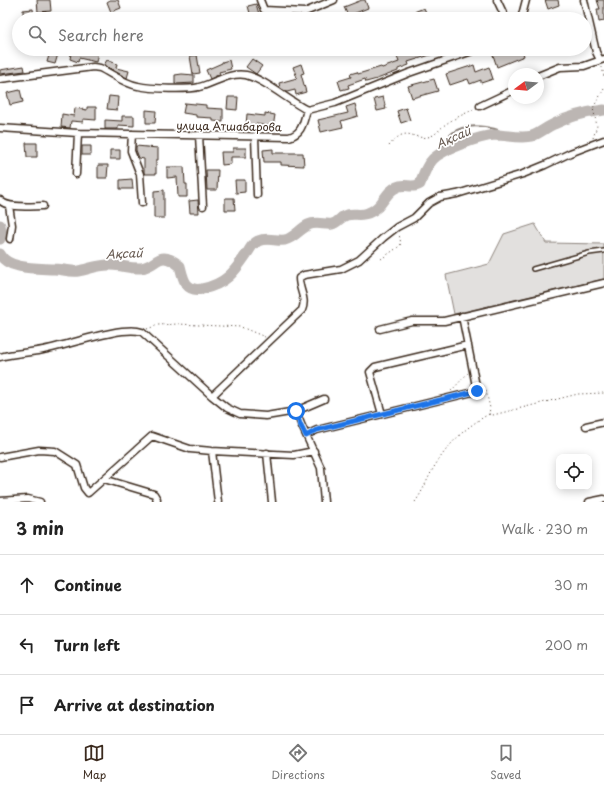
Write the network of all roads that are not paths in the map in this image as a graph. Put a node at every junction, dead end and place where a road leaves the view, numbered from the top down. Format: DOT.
graph roads {
  1 [pos="260,0"];
  2 [pos="334,0"];
  3 [pos="497,0"];
  4 [pos="526,0"];
  5 [pos="584,0"];
  6 [pos="503,12"];
  7 [pos="523,12"];
  8 [pos="587,12"];
  9 [pos="592,35"];
  10 [pos="458,56"];
  11 [pos="602,59"];
  12 [pos="544,74"];
  13 [pos="0,79"];
  14 [pos="508,93"];
  15 [pos="480,106"];
  16 [pos="307,110"];
  17 [pos="0,128"];
  18 [pos="78,133"];
  19 [pos="132,134"];
  20 [pos="199,135"];
  21 [pos="255,136"];
  22 [pos="604,140"];
  23 [pos="76,174"];
  24 [pos="257,195"];
  25 [pos="0,200"];
  26 [pos="142,203"];
  27 [pos="9,206"];
  28 [pos="43,206"];
  29 [pos="203,206"];
  30 [pos="10,238"];
  31 [pos="604,252"];
  32 [pos="533,269"];
  33 [pos="604,283"];
  34 [pos="462,316"];
  35 [pos="380,329"];
  36 [pos="468,345"];
  37 [pos="0,357"];
  38 [pos="212,396"];
  39 [pos="324,399"];
  40 [pos="296,411"];
  41 [pos="382,414"];
  42 [pos="604,422"];
  43 [pos="586,426"];
  44 [pos="306,436"];
  45 [pos="314,451"];
  46 [pos="212,452"];
  47 [pos="267,454"];
  48 [pos="0,456"];
  49 [pos="104,479"];
  50 [pos="604,499"];
  51 [pos="0,501"];
  52 [pos="40,502"];
  53 [pos="156,502"];
  54 [pos="218,502"];
  55 [pos="272,502"];
  56 [pos="324,502"];
  57 [pos="589,502"];
  1 -- 2 [label="street"];
  3 -- 6 [label="street"];
  4 -- 7 [label="street"];
  5 -- 8 [label="street"];
  9 -- 11 [label="street"];
  10 -- 16 [label="street"];
  11 -- 12 [label="street"];
  13 -- 16 [label="street"];
  14 -- 15 [label="street"];
  16 -- 21 [label="street, улица Атшабарова"];
  17 -- 18 [label="street, улица Атшабарова"];
  18 -- 19 [label="street, улица Атшабарова"];
  18 -- 23 [label="street"];
  19 -- 20 [label="street, улица Атшабарова"];
  19 -- 26 [label="street"];
  20 -- 21 [label="street, улица Атшабарова"];
  20 -- 29 [label="street"];
  21 -- 24 [label="street"];
  22 -- 38 [label="street"];
  25 -- 27 [label="street"];
  27 -- 28 [label="street"];
  27 -- 30 [label="street"];
  31 -- 32 [label="lane"];
  33 -- 34 [label="street"];
  34 -- 35 [label="street"];
  34 -- 36 [label="street"];
  36 -- 41 [label="street"];
  36 -- 41 [label="street"];
  37 -- 38 [label="street"];
  38 -- 40 [label="street"];
  39 -- 40 [label="street"];
  40 -- 44 [label="street"];
  41 -- 44 [label="street"];
  42 -- 43 [label="street"];
  44 -- 45 [label="street"];
  45 -- 47 [label="street"];
  45 -- 56 [label="street"];
  46 -- 47 [label="street"];
  46 -- 49 [label="street"];
  46 -- 54 [label="street"];
  47 -- 55 [label="street"];
  48 -- 49 [label="street"];
  49 -- 53 [label="street"];
  50 -- 57 [label="street"];
  51 -- 52 [label="street"];
}
